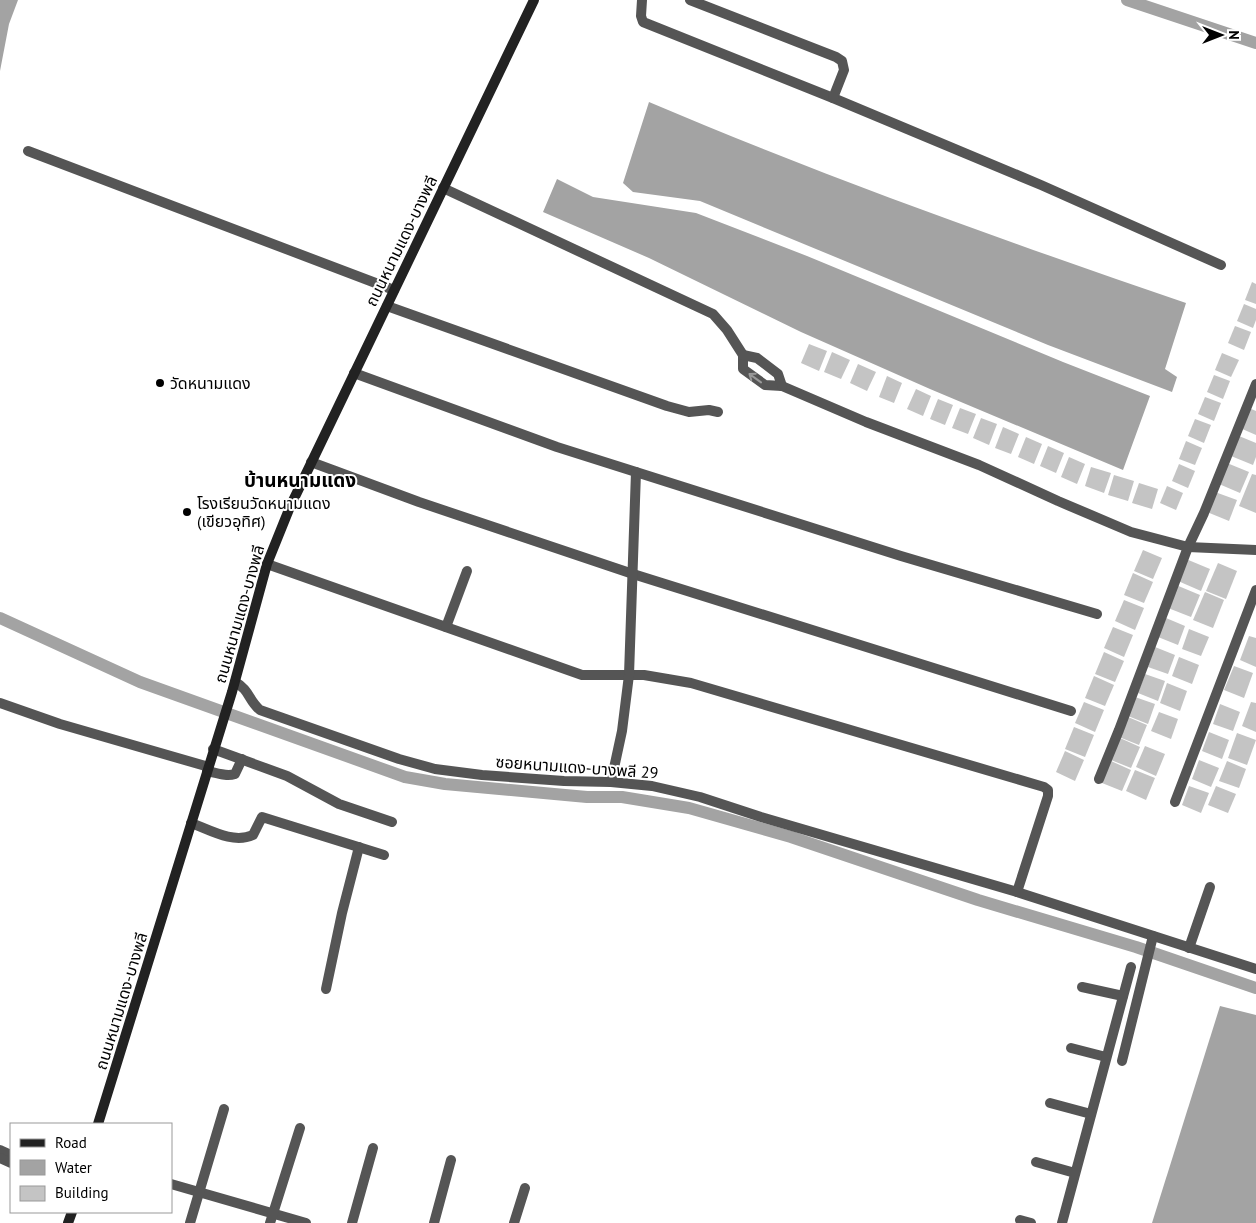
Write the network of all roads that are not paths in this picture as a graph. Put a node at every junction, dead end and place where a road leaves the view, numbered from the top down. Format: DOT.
graph roads {
  1 [pos="534,0"];
  2 [pos="642,0"];
  3 [pos="690,0"];
  4 [pos="833,98"];
  5 [pos="28,151"];
  6 [pos="443,188"];
  7 [pos="1221,265"];
  8 [pos="394,290"];
  9 [pos="387,306"];
  10 [pos="743,355"];
  11 [pos="354,373"];
  12 [pos="1256,384"];
  13 [pos="782,386"];
  14 [pos="718,412"];
  15 [pos="311,462"];
  16 [pos="636,472"];
  17 [pos="1188,547"];
  18 [pos="1256,550"];
  19 [pos="267,564"];
  20 [pos="467,571"];
  21 [pos="633,574"];
  22 [pos="1256,590"];
  23 [pos="1097,614"];
  24 [pos="446,627"];
  25 [pos="629,675"];
  26 [pos="233,687"];
  27 [pos="0,703"];
  28 [pos="1071,710"];
  29 [pos="213,749"];
  30 [pos="242,759"];
  31 [pos="208,769"];
  32 [pos="1099,779"];
  33 [pos="611,782"];
  34 [pos="1175,802"];
  35 [pos="392,822"];
  36 [pos="191,823"];
  37 [pos="359,848"];
  38 [pos="384,855"];
  39 [pos="1210,887"];
  40 [pos="1017,892"];
  41 [pos="1153,936"];
  42 [pos="1189,948"];
  43 [pos="1131,966"];
  44 [pos="1256,969"];
  45 [pos="1082,987"];
  46 [pos="326,989"];
  47 [pos="1123,996"];
  48 [pos="1071,1048"];
  49 [pos="1106,1057"];
  50 [pos="1122,1061"];
  51 [pos="1050,1103"];
  52 [pos="224,1108"];
  53 [pos="1091,1114"];
  54 [pos="98,1123"];
  55 [pos="300,1128"];
  56 [pos="373,1148"];
  57 [pos="451,1160"];
  58 [pos="1036,1162"];
  59 [pos="1075,1173"];
  60 [pos="172,1184"];
  61 [pos="525,1188"];
  62 [pos="200,1192"];
  63 [pos="272,1218"];
  64 [pos="1020,1220"];
  65 [pos="190,1223"];
  66 [pos="306,1223"];
  67 [pos="352,1223"];
  68 [pos="434,1223"];
  69 [pos="514,1223"];
  70 [pos="1031,1223"];
  71 [pos="1062,1223"];
  1 -- 6 [label="main road, ถนนหนามแดง-บางพลี"];
  2 -- 4 [label="street"];
  3 -- 4 [label="street"];
  4 -- 7 [label="street"];
  5 -- 8 [label="street"];
  6 -- 8 [label="main road, ถนนหนามแดง-บางพลี"];
  6 -- 10 [label="street"];
  8 -- 9 [label="main road, ถนนหนามแดง-บางพลี"];
  9 -- 11 [label="main road, ถนนหนามแดง-บางพลี"];
  9 -- 14 [label="street"];
  10 -- 13 [label="street"];
  13 -- 10 [label="street, one-way"];
  11 -- 15 [label="main road, ถนนหนามแดง-บางพลี"];
  11 -- 16 [label="street"];
  12 -- 17 [label="street"];
  13 -- 17 [label="street"];
  15 -- 19 [label="main road, ถนนหนามแดง-บางพลี"];
  15 -- 21 [label="street"];
  16 -- 21 [label="street"];
  16 -- 23 [label="street"];
  17 -- 18 [label="street"];
  17 -- 32 [label="street"];
  19 -- 24 [label="street"];
  19 -- 26 [label="main road, ถนนหนามแดง-บางพลี"];
  20 -- 24 [label="street"];
  21 -- 25 [label="street"];
  21 -- 28 [label="street"];
  22 -- 34 [label="street"];
  24 -- 25 [label="street"];
  25 -- 33 [label="street"];
  25 -- 40 [label="street"];
  26 -- 29 [label="main road, ถนนหนามแดง-บางพลี"];
  26 -- 33 [label="street, ซอยหนามแดง-บางพลี 29"];
  27 -- 31 [label="street"];
  29 -- 30 [label="street"];
  29 -- 31 [label="main road, ถนนหนามแดง-บางพลี"];
  30 -- 31 [label="street"];
  30 -- 35 [label="street"];
  31 -- 36 [label="main road, ถนนหนามแดง-บางพลี"];
  33 -- 40 [label="street, ซอยหนามแดง-บางพลี 29"];
  36 -- 37 [label="street"];
  36 -- 54 [label="main road, ถนนหนามแดง-บางพลี"];
  37 -- 38 [label="street"];
  37 -- 46 [label="street"];
  39 -- 42 [label="street"];
  40 -- 41 [label="street, ซอยหนามแดง-บางพลี 29"];
  41 -- 42 [label="street, ซอยหนามแดง-บางพลี 29"];
  41 -- 50 [label="street"];
  42 -- 44 [label="street, ซอยหนามแดง-บางพลี 29"];
  43 -- 47 [label="street"];
  45 -- 47 [label="street"];
  47 -- 49 [label="street"];
  48 -- 49 [label="street"];
  49 -- 53 [label="street"];
  51 -- 53 [label="street"];
  52 -- 62 [label="street"];
  53 -- 59 [label="street"];
  55 -- 63 [label="street"];
  56 -- 67 [label="street"];
  57 -- 68 [label="street"];
  58 -- 59 [label="street"];
  59 -- 71 [label="street"];
  60 -- 62 [label="street"];
  61 -- 69 [label="street"];
  62 -- 63 [label="street"];
  62 -- 65 [label="street"];
  63 -- 66 [label="street"];
  64 -- 70 [label="street"];
}
